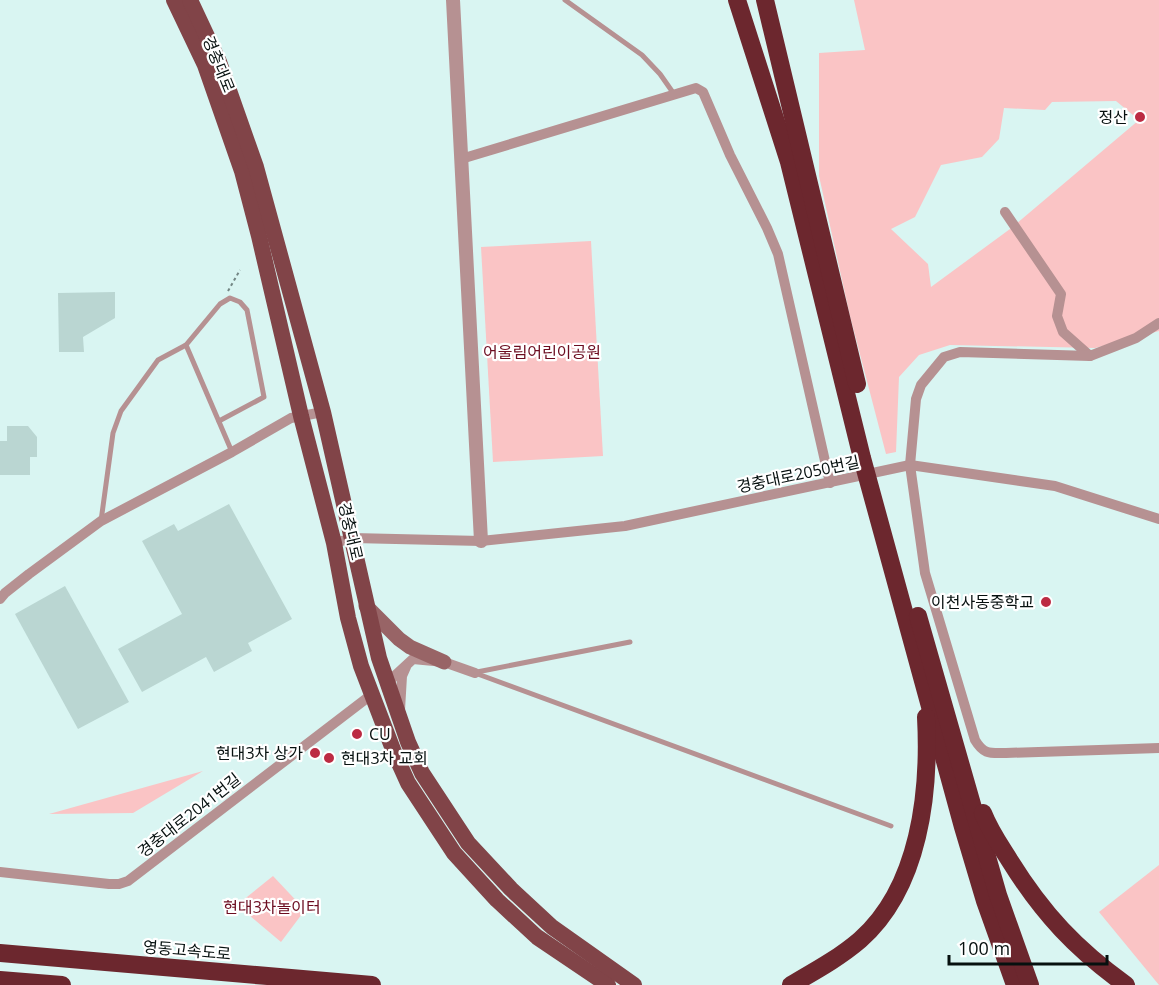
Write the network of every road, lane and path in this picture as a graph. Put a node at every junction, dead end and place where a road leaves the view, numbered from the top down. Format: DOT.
graph roads {
  1 [pos="174,0"];
  2 [pos="190,0"];
  3 [pos="453,0"];
  4 [pos="565,0"];
  5 [pos="737,0"];
  6 [pos="765,0"];
  7 [pos="675,94"];
  8 [pos="461,159"];
  9 [pos="1005,212"];
  10 [pos="240,270"];
  11 [pos="220,304"];
  12 [pos="1159,323"];
  13 [pos="186,345"];
  14 [pos="1090,356"];
  15 [pos="323,412"];
  16 [pos="301,416"];
  17 [pos="219,422"];
  18 [pos="232,452"];
  19 [pos="868,456"];
  20 [pos="910,465"];
  21 [pos="830,483"];
  22 [pos="877,492"];
  23 [pos="1159,519"];
  24 [pos="101,521"];
  25 [pos="353,538"];
  26 [pos="481,541"];
  27 [pos="334,543"];
  28 [pos="2,593"];
  29 [pos="366,606"];
  30 [pos="630,642"];
  31 [pos="444,662"];
  32 [pos="408,664"];
  33 [pos="475,673"];
  34 [pos="921,674"];
  35 [pos="387,683"];
  36 [pos="371,695"];
  37 [pos="399,716"];
  38 [pos="953,738"];
  39 [pos="1159,748"];
  40 [pos="891,826"];
  41 [pos="0,872"];
  42 [pos="0,953"];
  43 [pos="0,980"];
  44 [pos="62,985"];
  45 [pos="372,985"];
  46 [pos="608,985"];
  47 [pos="634,985"];
  48 [pos="790,985"];
  49 [pos="1014,985"];
  50 [pos="1030,985"];
  51 [pos="1126,985"];
  1 -- 16 [label="main road, 경충대로"];
  2 -- 15 [label="main road, 경충대로"];
  3 -- 8 [label="street"];
  4 -- 7 [label="lane"];
  5 -- 19 [label="highway"];
  6 -- 19 [label="highway"];
  7 -- 8 [label="street"];
  7 -- 21 [label="street"];
  8 -- 26 [label="street"];
  9 -- 14 [label="street"];
  10 -- 11 [label="path"];
  11 -- 13 [label="lane"];
  11 -- 17 [label="lane"];
  12 -- 14 [label="street"];
  13 -- 17 [label="lane"];
  13 -- 24 [label="lane"];
  14 -- 20 [label="street"];
  15 -- 16 [label="street"];
  15 -- 25 [label="main road, 경충대로"];
  16 -- 18 [label="street"];
  16 -- 27 [label="main road, 경충대로"];
  17 -- 18 [label="lane"];
  18 -- 24 [label="street"];
  19 -- 22 [label="highway"];
  20 -- 21 [label="street, 경충대로2050번길"];
  20 -- 23 [label="street"];
  20 -- 39 [label="street"];
  21 -- 26 [label="street, 경충대로2050번길"];
  22 -- 34 [label="highway"];
  22 -- 38 [label="highway"];
  24 -- 28 [label="street"];
  25 -- 26 [label="street, 경충대로2050번길"];
  25 -- 27 [label="street, 경충대로2050번길"];
  25 -- 29 [label="main road, 경충대로"];
  27 -- 36 [label="main road, 경충대로"];
  29 -- 31 [label="main road"];
  29 -- 35 [label="main road, 경충대로"];
  30 -- 33 [label="lane"];
  31 -- 32 [label="street"];
  31 -- 33 [label="street"];
  32 -- 35 [label="street"];
  32 -- 37 [label="street"];
  33 -- 40 [label="lane"];
  34 -- 48 [label="highway"];
  34 -- 49 [label="highway"];
  35 -- 36 [label="main road"];
  35 -- 37 [label="main road, 경충대로"];
  36 -- 41 [label="street, 경충대로2041번길"];
  36 -- 46 [label="main road, 경충대로"];
  37 -- 47 [label="main road, 경충대로"];
  38 -- 50 [label="highway"];
  38 -- 51 [label="highway"];
  42 -- 45 [label="highway, 영동고속도로"];
  43 -- 44 [label="highway"];
}
